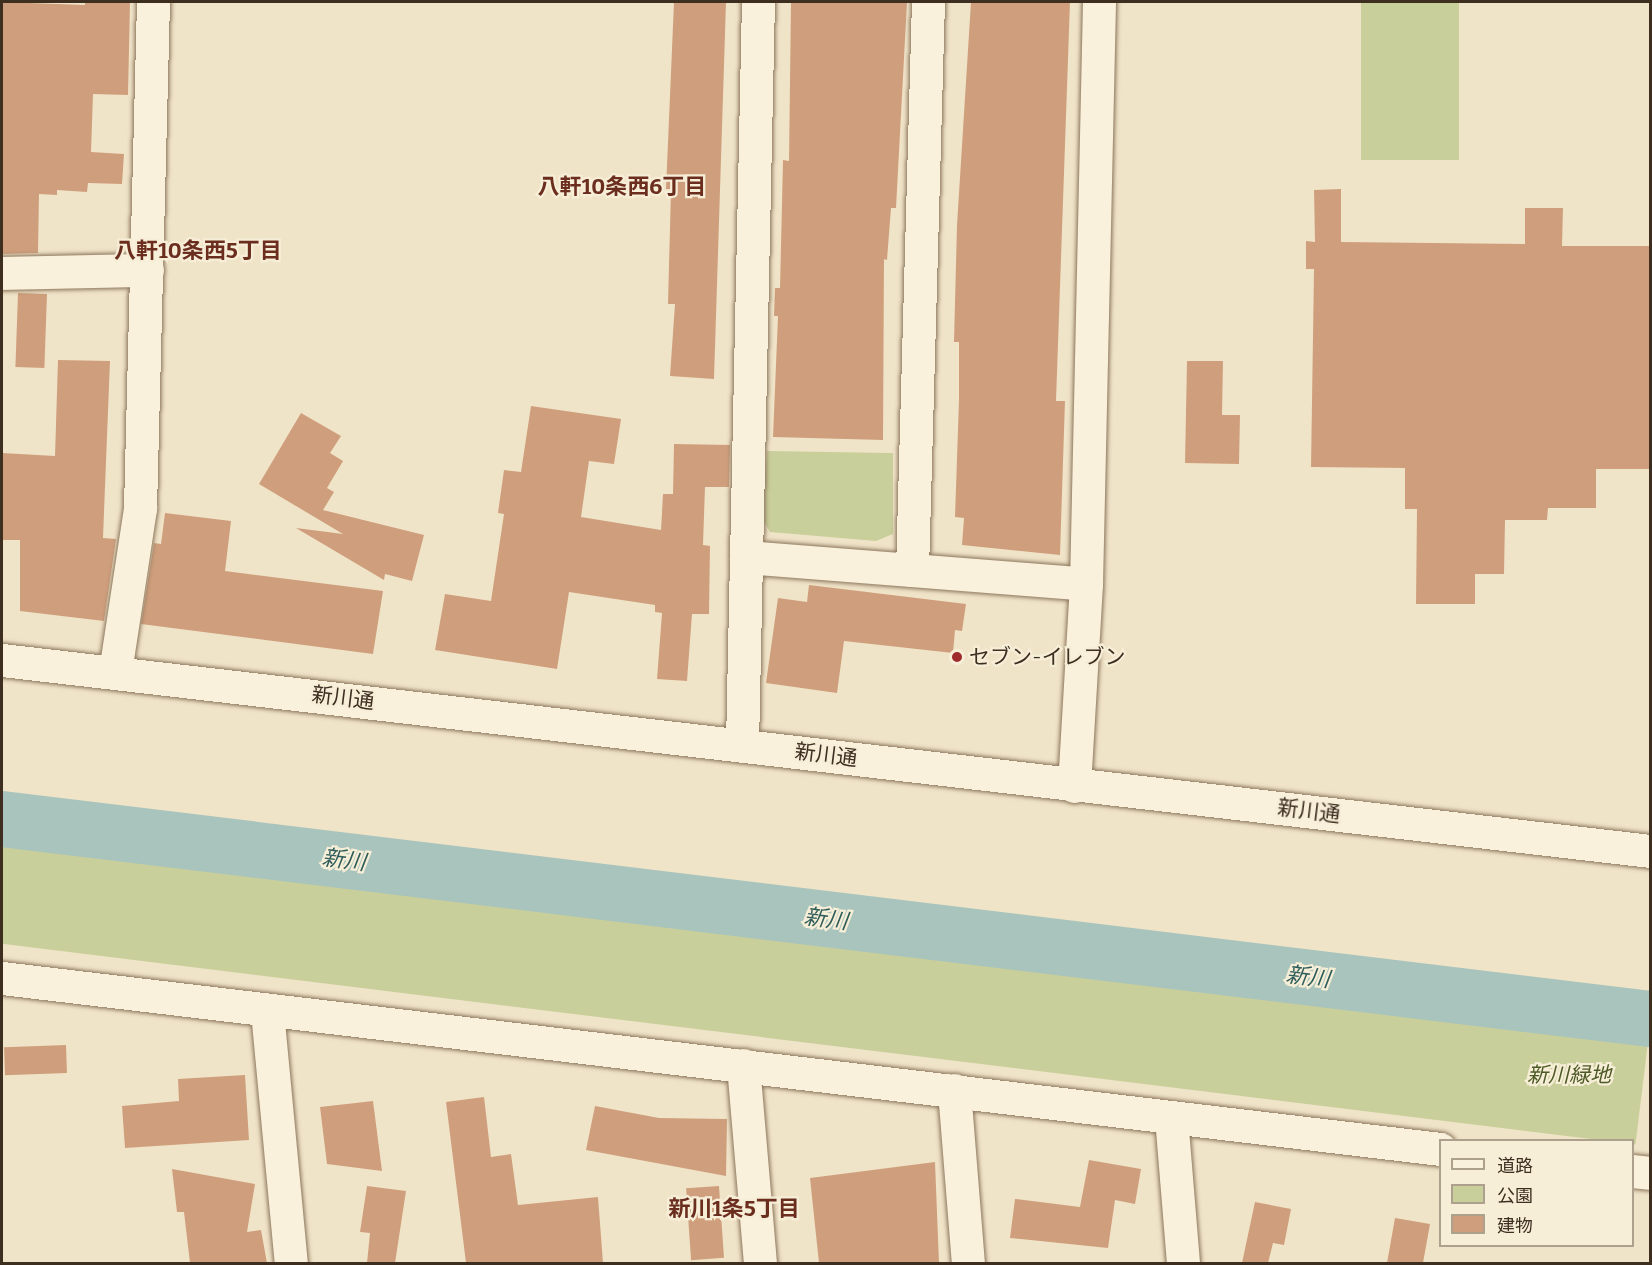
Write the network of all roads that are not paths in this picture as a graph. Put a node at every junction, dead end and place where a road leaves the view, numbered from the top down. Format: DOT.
graph roads {
  1 [pos="153,2"];
  2 [pos="758,2"];
  3 [pos="928,2"];
  4 [pos="1099,2"];
  5 [pos="147,270"];
  6 [pos="2,273"];
  7 [pos="746,557"];
  8 [pos="912,570"];
  9 [pos="1086,584"];
  10 [pos="2,660"];
  11 [pos="115,672"];
  12 [pos="742,745"];
  13 [pos="1074,786"];
  14 [pos="1650,851"];
  15 [pos="2,978"];
  16 [pos="267,1011"];
  17 [pos="743,1065"];
  18 [pos="954,1090"];
  19 [pos="1171,1117"];
  20 [pos="1439,1149"];
  21 [pos="1634,1171"];
  22 [pos="1650,1173"];
  23 [pos="291,1263"];
  24 [pos="760,1263"];
  25 [pos="968,1263"];
  26 [pos="1183,1263"];
  1 -- 5 [label="street"];
  2 -- 7 [label="street"];
  3 -- 8 [label="street"];
  4 -- 9 [label="street"];
  5 -- 6 [label="street"];
  5 -- 11 [label="street"];
  7 -- 8 [label="street"];
  7 -- 12 [label="street"];
  8 -- 9 [label="street"];
  9 -- 13 [label="street"];
  10 -- 11 [label="street, 新川通"];
  11 -- 12 [label="street, 新川通"];
  12 -- 13 [label="street, 新川通"];
  13 -- 14 [label="street, 新川通"];
  15 -- 16 [label="street"];
  16 -- 17 [label="street"];
  16 -- 23 [label="street"];
  17 -- 18 [label="street"];
  17 -- 24 [label="street"];
  18 -- 19 [label="street"];
  18 -- 25 [label="street"];
  19 -- 20 [label="street"];
  19 -- 26 [label="street"];
  21 -- 22 [label="street"];
}
